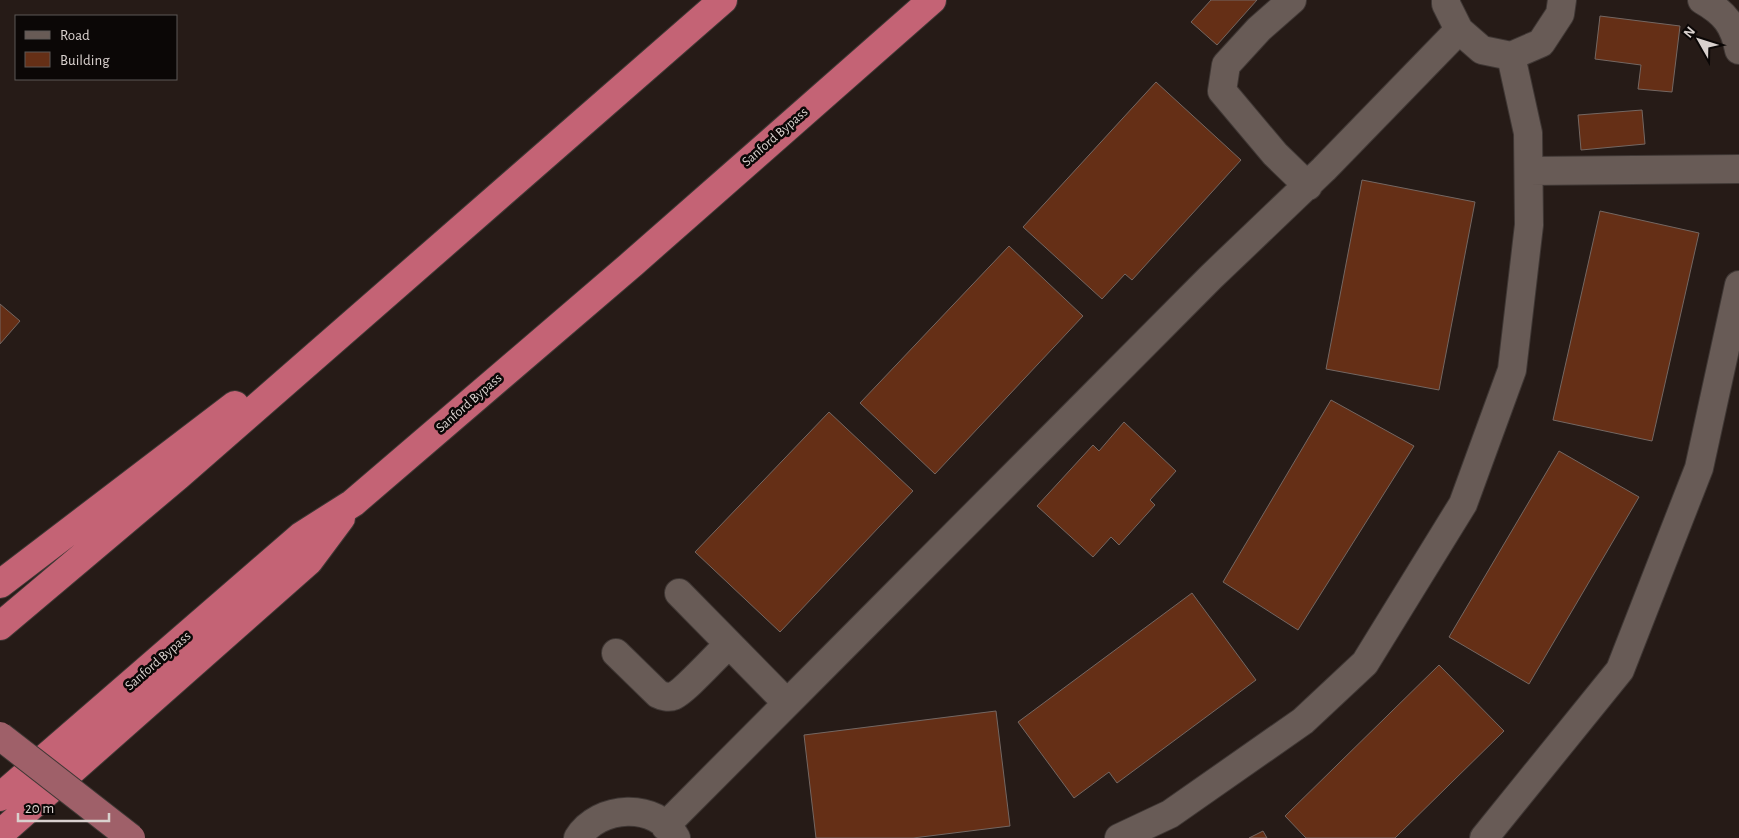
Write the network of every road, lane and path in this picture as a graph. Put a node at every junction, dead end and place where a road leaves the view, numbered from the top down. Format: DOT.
graph roads {
  1 [pos="723,0"];
  2 [pos="932,0"];
  3 [pos="1292,0"];
  4 [pos="1446,0"];
  5 [pos="1562,0"];
  6 [pos="1702,0"];
  7 [pos="1459,30"];
  8 [pos="1739,50"];
  9 [pos="1511,56"];
  10 [pos="1739,169"];
  11 [pos="1529,171"];
  12 [pos="1308,186"];
  13 [pos="439,250"];
  14 [pos="1739,284"];
  15 [pos="353,503"];
  16 [pos="0,584"];
  17 [pos="679,593"];
  18 [pos="0,626"];
  19 [pos="729,644"];
  20 [pos="616,653"];
  21 [pos="787,703"];
  22 [pos="0,736"];
  23 [pos="0,797"];
  24 [pos="670,832"];
  25 [pos="0,834"];
  26 [pos="131,838"];
  27 [pos="578,838"];
  28 [pos="1120,838"];
  29 [pos="1484,838"];
  1 -- 13 [label="highway"];
  2 -- 15 [label="highway, Sanford Bypass"];
  3 -- 12 [label="street"];
  4 -- 7 [label="street"];
  5 -- 9 [label="street"];
  6 -- 8 [label="street"];
  7 -- 9 [label="street"];
  7 -- 12 [label="street"];
  9 -- 11 [label="street"];
  10 -- 11 [label="street"];
  11 -- 28 [label="street"];
  12 -- 21 [label="street"];
  13 -- 16 [label="highway"];
  13 -- 18 [label="highway"];
  14 -- 29 [label="street"];
  15 -- 23 [label="highway, Sanford Bypass"];
  15 -- 25 [label="highway"];
  17 -- 19 [label="street"];
  19 -- 20 [label="street"];
  19 -- 21 [label="street"];
  21 -- 24 [label="street"];
  22 -- 26 [label="main road, bridge"];
  24 -- 27 [label="street"];
}
